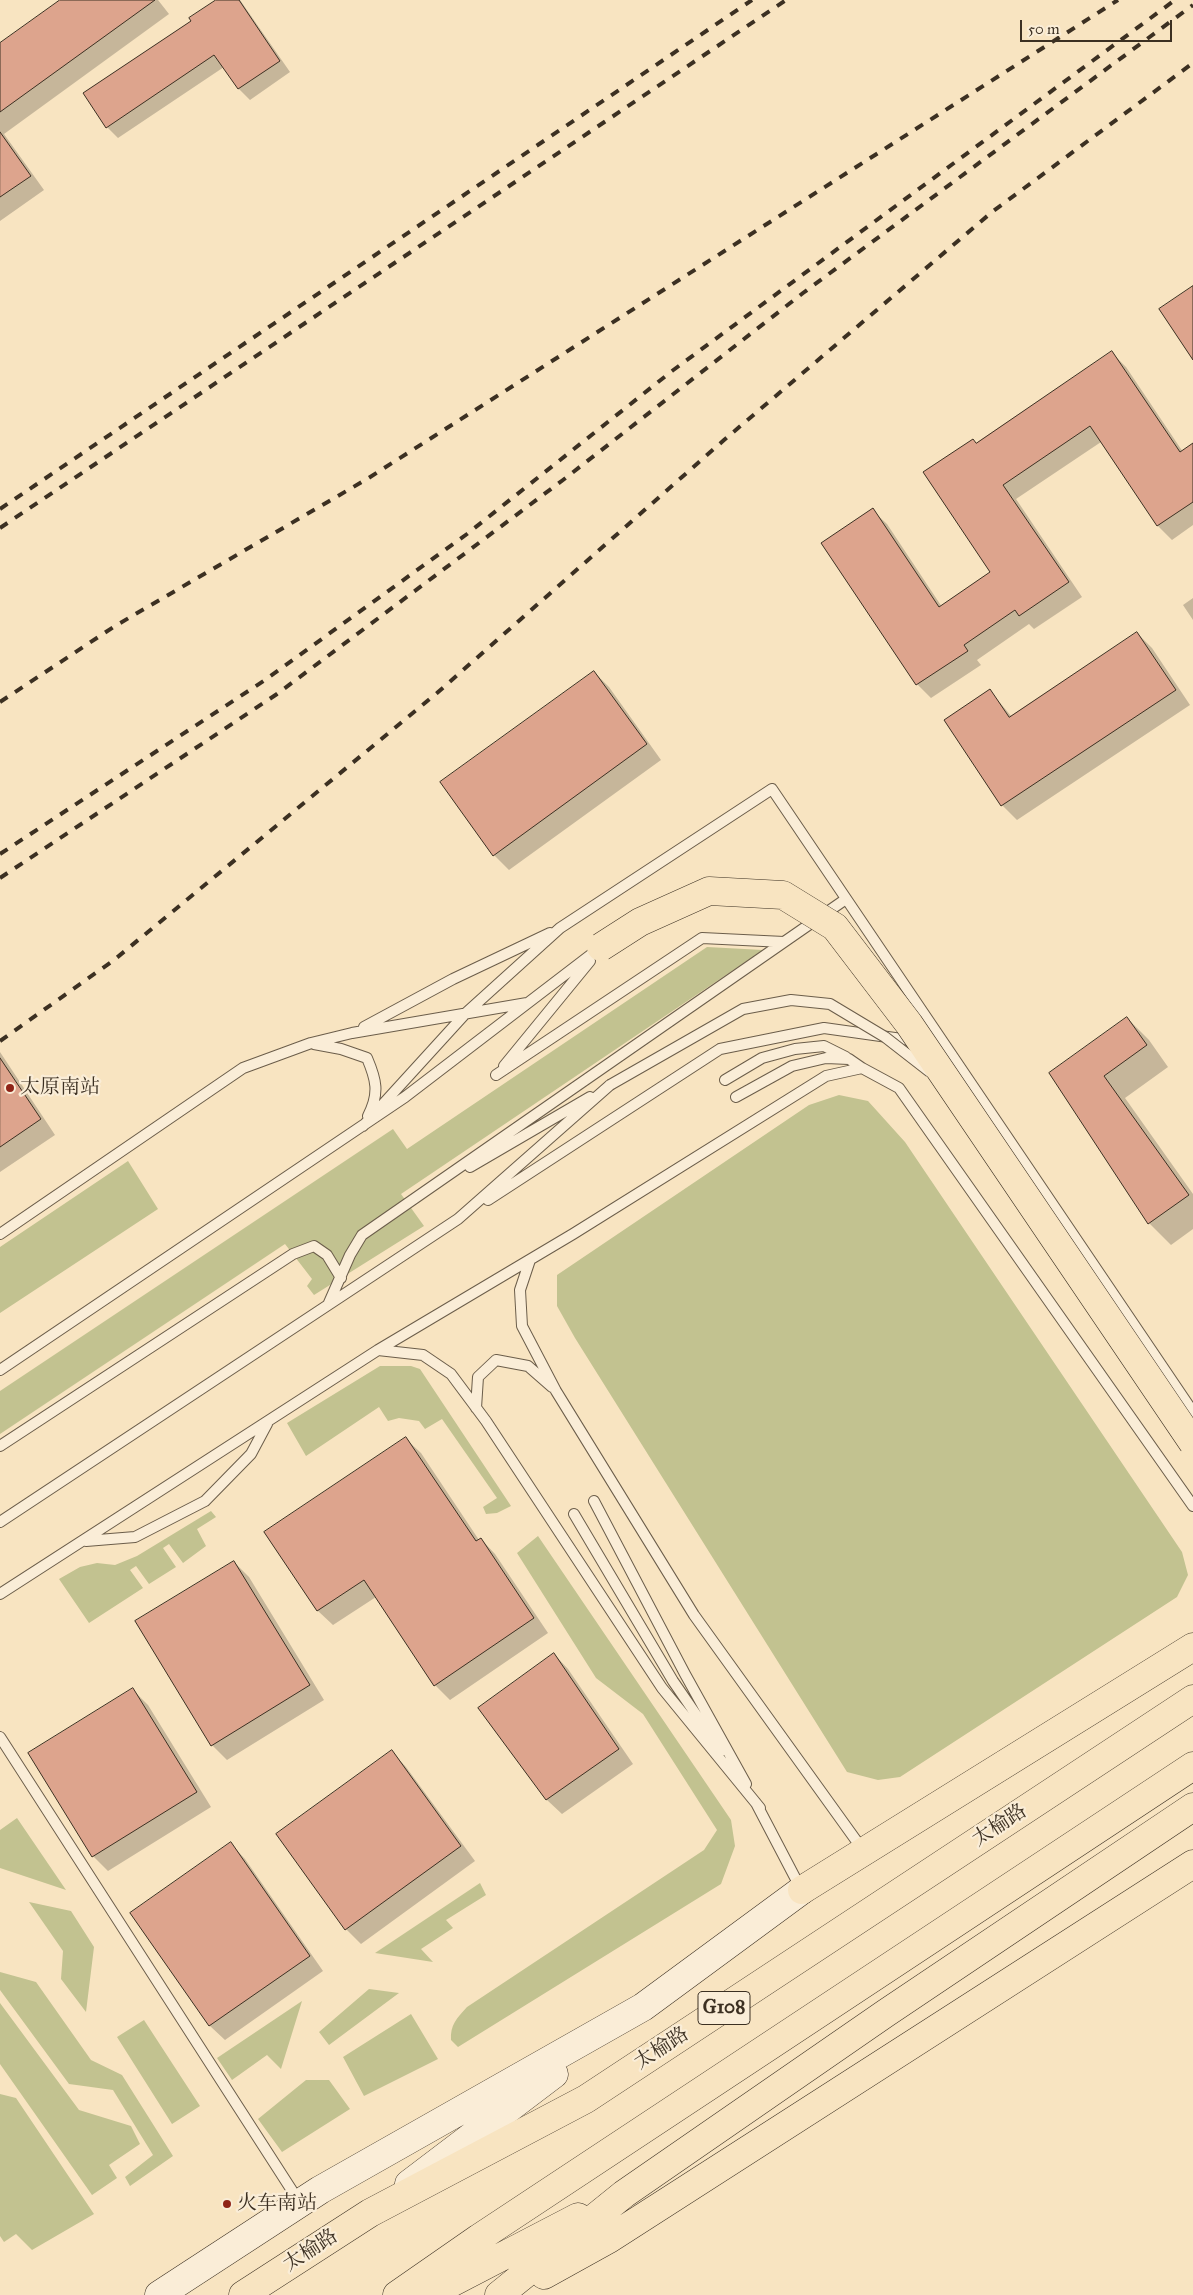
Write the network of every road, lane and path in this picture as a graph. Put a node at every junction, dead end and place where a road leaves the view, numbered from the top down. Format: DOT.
graph roads {
  1 [pos="846,899"];
  2 [pos="560,928"];
  3 [pos="784,942"];
  4 [pos="601,947"];
  5 [pos="528,1003"];
  6 [pos="466,1013"];
  7 [pos="352,1033"];
  8 [pos="311,1043"];
  9 [pos="944,1045"];
  10 [pos="849,1059"];
  11 [pos="862,1068"];
  12 [pos="725,1080"];
  13 [pos="610,1086"];
  14 [pos="955,1091"];
  15 [pos="736,1097"];
  16 [pos="363,1126"];
  17 [pos="403,1207"];
  18 [pos="458,1219"];
  19 [pos="0,1234"];
  20 [pos="530,1260"];
  21 [pos="341,1278"];
  22 [pos="327,1306"];
  23 [pos="378,1350"];
  24 [pos="0,1370"];
  25 [pos="556,1391"];
  26 [pos="476,1408"];
  27 [pos="1193,1412"];
  28 [pos="268,1421"];
  29 [pos="1193,1443"];
  30 [pos="0,1446"];
  31 [pos="594,1500"];
  32 [pos="1193,1506"];
  33 [pos="574,1514"];
  34 [pos="0,1522"];
  35 [pos="85,1541"];
  36 [pos="0,1594"];
  37 [pos="1193,1647"];
  38 [pos="1193,1699"];
  39 [pos="0,1737"];
  40 [pos="1193,1766"];
  41 [pos="1193,1807"];
  42 [pos="760,1808"];
  43 [pos="865,1852"];
  44 [pos="1193,1864"];
  45 [pos="802,1890"];
  46 [pos="643,2007"];
  47 [pos="624,2194"];
  48 [pos="300,2204"];
  49 [pos="370,2213"];
  50 [pos="159,2295"];
  51 [pos="243,2295"];
  52 [pos="397,2295"];
  53 [pos="428,2295"];
  54 [pos="499,2295"];
  55 [pos="508,2295"];
  1 -- 2 [label="lane"];
  1 -- 3 [label="lane"];
  1 -- 9 [label="lane"];
  2 -- 6 [label="lane"];
  2 -- 7 [label="lane"];
  3 -- 4 [label="lane"];
  3 -- 17 [label="lane"];
  4 -- 5 [label="lane"];
  4 -- 14 [label="highway, bridge"];
  5 -- 6 [label="lane"];
  5 -- 16 [label="lane"];
  6 -- 7 [label="lane"];
  6 -- 16 [label="lane"];
  7 -- 8 [label="lane"];
  8 -- 16 [label="lane"];
  8 -- 19 [label="lane"];
  9 -- 18 [label="lane"];
  9 -- 27 [label="lane"];
  10 -- 11 [label="lane"];
  10 -- 12 [label="lane"];
  10 -- 15 [label="lane"];
  11 -- 20 [label="lane"];
  11 -- 32 [label="lane"];
  13 -- 14 [label="lane, bridge"];
  13 -- 17 [label="lane"];
  13 -- 18 [label="lane"];
  14 -- 29 [label="highway, bridge"];
  16 -- 24 [label="lane"];
  17 -- 21 [label="lane"];
  18 -- 22 [label="lane"];
  20 -- 23 [label="lane"];
  20 -- 25 [label="lane"];
  21 -- 22 [label="lane"];
  21 -- 30 [label="lane"];
  22 -- 34 [label="lane"];
  23 -- 26 [label="lane"];
  23 -- 28 [label="lane"];
  25 -- 26 [label="lane"];
  25 -- 43 [label="lane"];
  26 -- 42 [label="lane"];
  28 -- 35 [label="lane"];
  28 -- 35 [label="lane"];
  31 -- 42 [label="lane"];
  33 -- 42 [label="lane"];
  35 -- 36 [label="lane"];
  37 -- 43 [label="highway"];
  38 -- 49 [label="highway, 太榆路 / G108"];
  39 -- 48 [label="lane"];
  40 -- 52 [label="highway, G108"];
  41 -- 47 [label="highway"];
  42 -- 45 [label="lane"];
  43 -- 45 [label="highway"];
  44 -- 55 [label="highway"];
  45 -- 46 [label="main road"];
  46 -- 48 [label="main road"];
  46 -- 49 [label="main road"];
  47 -- 53 [label="highway"];
  47 -- 54 [label="highway"];
  48 -- 50 [label="main road"];
  49 -- 51 [label="highway, 太榆路 / G108"];
}
